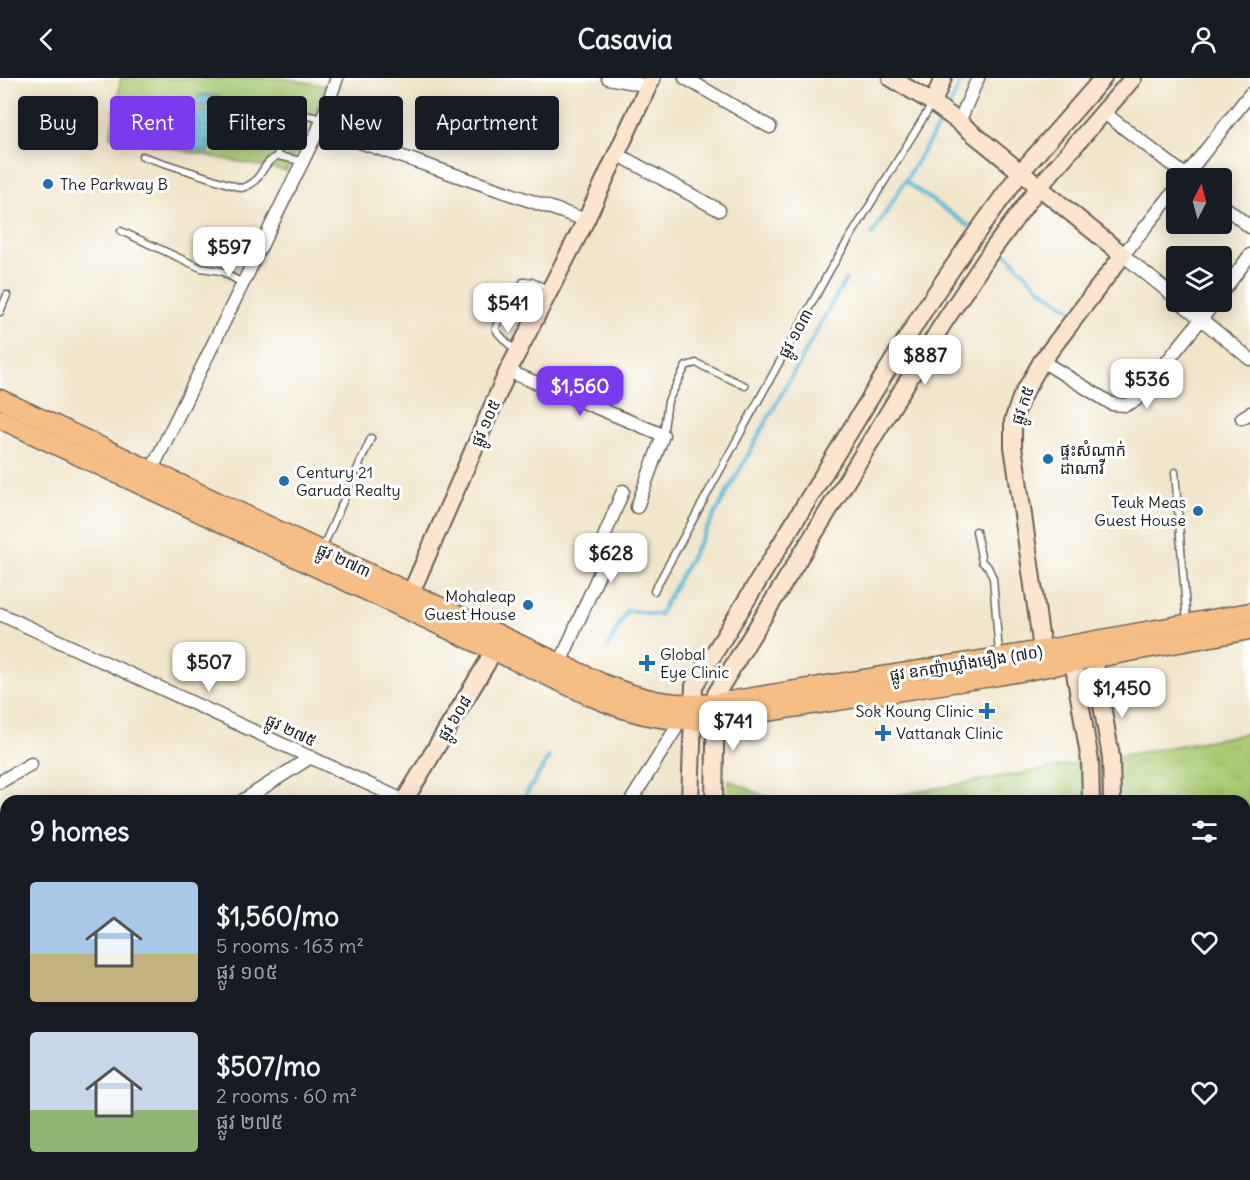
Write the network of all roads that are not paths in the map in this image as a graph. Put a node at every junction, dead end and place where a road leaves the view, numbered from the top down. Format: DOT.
graph roads {
  1 [pos="337,78"];
  2 [pos="608,78"];
  3 [pos="685,78"];
  4 [pos="891,78"];
  5 [pos="943,78"];
  6 [pos="978,78"];
  7 [pos="1103,78"];
  8 [pos="1133,78"];
  9 [pos="651,82"];
  10 [pos="1250,94"];
  11 [pos="330,96"];
  12 [pos="946,112"];
  13 [pos="1103,112"];
  14 [pos="319,123"];
  15 [pos="319,126"];
  16 [pos="770,127"];
  17 [pos="392,150"];
  18 [pos="617,154"];
  19 [pos="142,156"];
  20 [pos="277,156"];
  21 [pos="302,161"];
  22 [pos="1173,168"];
  23 [pos="1194,168"];
  24 [pos="1020,173"];
  25 [pos="1038,188"];
  26 [pos="1166,201"];
  27 [pos="719,210"];
  28 [pos="1232,213"];
  29 [pos="586,220"];
  30 [pos="1250,227"];
  31 [pos="121,231"];
  32 [pos="1123,255"];
  33 [pos="1250,255"];
  34 [pos="1232,279"];
  35 [pos="243,283"];
  36 [pos="550,290"];
  37 [pos="1166,290"];
  38 [pos="7,295"];
  39 [pos="0,312"];
  40 [pos="1193,312"];
  41 [pos="1207,312"];
  42 [pos="1202,319"];
  43 [pos="517,353"];
  44 [pos="1250,359"];
  45 [pos="1042,360"];
  46 [pos="508,371"];
  47 [pos="745,386"];
  48 [pos="0,399"];
  49 [pos="0,419"];
  50 [pos="663,435"];
  51 [pos="371,438"];
  52 [pos="152,470"];
  53 [pos="1175,472"];
  54 [pos="143,486"];
  55 [pos="623,491"];
  56 [pos="637,507"];
  57 [pos="274,528"];
  58 [pos="976,531"];
  59 [pos="266,544"];
  60 [pos="322,550"];
  61 [pos="654,591"];
  62 [pos="407,601"];
  63 [pos="1250,612"];
  64 [pos="0,614"];
  65 [pos="1187,623"];
  66 [pos="1250,630"];
  67 [pos="500,634"];
  68 [pos="1093,650"];
  69 [pos="492,651"];
  70 [pos="1072,654"];
  71 [pos="1000,657"];
  72 [pos="1044,659"];
  73 [pos="561,663"];
  74 [pos="716,711"];
  75 [pos="685,713"];
  76 [pos="311,757"];
  77 [pos="31,764"];
  78 [pos="0,782"];
  79 [pos="251,795"];
  80 [pos="391,795"];
  81 [pos="408,795"];
  82 [pos="635,795"];
  83 [pos="690,795"];
  84 [pos="714,795"];
  85 [pos="1091,795"];
  86 [pos="1112,795"];
  1 -- 11 [label="street"];
  2 -- 9 [label="street"];
  3 -- 16 [label="street"];
  4 -- 12 [label="street"];
  5 -- 12 [label="street, ផ្លូវ ១០៣"];
  6 -- 12 [label="street"];
  7 -- 24 [label="street"];
  8 -- 13 [label="street"];
  9 -- 18 [label="street, ផ្លូវ ១០៥"];
  10 -- 23 [label="street"];
  12 -- 24 [label="street"];
  12 -- 61 [label="lane, ផ្លូវ ១០៣"];
  13 -- 22 [label="street"];
  13 -- 25 [label="street"];
  14 -- 20 [label="lane"];
  15 -- 21 [label="street"];
  17 -- 29 [label="street"];
  18 -- 27 [label="street"];
  18 -- 29 [label="street, ផ្លូវ ១០៥"];
  19 -- 20 [label="lane"];
  20 -- 21 [label="lane"];
  21 -- 35 [label="street"];
  24 -- 25 [label="street"];
  24 -- 75 [label="street"];
  25 -- 32 [label="street"];
  25 -- 74 [label="street"];
  26 -- 32 [label="street, ផ្លូវ ក៥"];
  28 -- 30 [label="street"];
  29 -- 36 [label="street, ផ្លូវ ១០៥"];
  31 -- 35 [label="lane"];
  32 -- 37 [label="street"];
  32 -- 45 [label="street, ផ្លូវ ក៥"];
  33 -- 34 [label="street"];
  35 -- 52 [label="street"];
  36 -- 43 [label="street, ផ្លូវ ១០៥"];
  36 -- 43 [label="lane"];
  38 -- 39 [label="lane"];
  40 -- 42 [label="street"];
  41 -- 42 [label="street"];
  42 -- 44 [label="street"];
  42 -- 45 [label="street"];
  43 -- 46 [label="street, ផ្លូវ ១០៥"];
  45 -- 72 [label="street, ផ្លូវ ក៥"];
  46 -- 50 [label="street"];
  46 -- 62 [label="street, ផ្លូវ ១០៥"];
  47 -- 50 [label="lane"];
  48 -- 52 [label="main road, ផ្លូវ ២៧៣"];
  49 -- 54 [label="main road, ផ្លូវ ២៧៣"];
  50 -- 56 [label="street"];
  51 -- 60 [label="lane"];
  52 -- 54 [label="street"];
  52 -- 57 [label="main road, ផ្លូវ ២៧៣"];
  53 -- 65 [label="lane"];
  54 -- 59 [label="main road, ផ្លូវ ២៧៣"];
  55 -- 73 [label="street"];
  57 -- 59 [label="main road"];
  57 -- 60 [label="main road, ផ្លូវ ២៧៣"];
  58 -- 71 [label="lane"];
  59 -- 62 [label="main road, ផ្លូវ ២៧៣"];
  60 -- 62 [label="main road, ផ្លូវ ២៧៣"];
  62 -- 67 [label="main road, ផ្លូវ ២៧៣"];
  62 -- 69 [label="main road, ផ្លូវ ២៧៣"];
  63 -- 65 [label="main road, ផ្លូវ ឧកញ៉ាឃ្លាំងមឿង (៧០)"];
  64 -- 76 [label="street, ផ្លូវ ២៧៥"];
  65 -- 68 [label="main road, ផ្លូវ ឧកញ៉ាឃ្លាំងមឿង (៧០)"];
  66 -- 68 [label="main road, ផ្លូវ ឧកញ៉ាឃ្លាំងមឿង (៧០)"];
  67 -- 69 [label="street, ផ្លូវ ៦០៨"];
  67 -- 73 [label="main road, ផ្លូវ ២៧៣"];
  68 -- 70 [label="main road, ផ្លូវ ឧកញ៉ាឃ្លាំងមឿង (៧០)"];
  68 -- 86 [label="street"];
  69 -- 75 [label="main road, ផ្លូវ ២៧៣"];
  69 -- 81 [label="street, ផ្លូវ ៦០៨"];
  70 -- 72 [label="main road, ផ្លូវ ឧកញ៉ាឃ្លាំងមឿង (៧០)"];
  70 -- 85 [label="street"];
  71 -- 72 [label="main road, ផ្លូវ ឧកញ៉ាឃ្លាំងមឿង (៧០)"];
  71 -- 74 [label="main road, ផ្លូវ ឧកញ៉ាឃ្លាំងមឿង (៧០)"];
  72 -- 74 [label="main road, ផ្លូវ ឧកញ៉ាឃ្លាំងមឿង (៧០)"];
  73 -- 75 [label="main road, ផ្លូវ ២៧៣"];
  74 -- 75 [label="main road"];
  74 -- 84 [label="street"];
  75 -- 82 [label="street"];
  75 -- 83 [label="street"];
  76 -- 79 [label="street"];
  76 -- 80 [label="street, ផ្លូវ ២៧៥"];
  77 -- 78 [label="street"];
}
